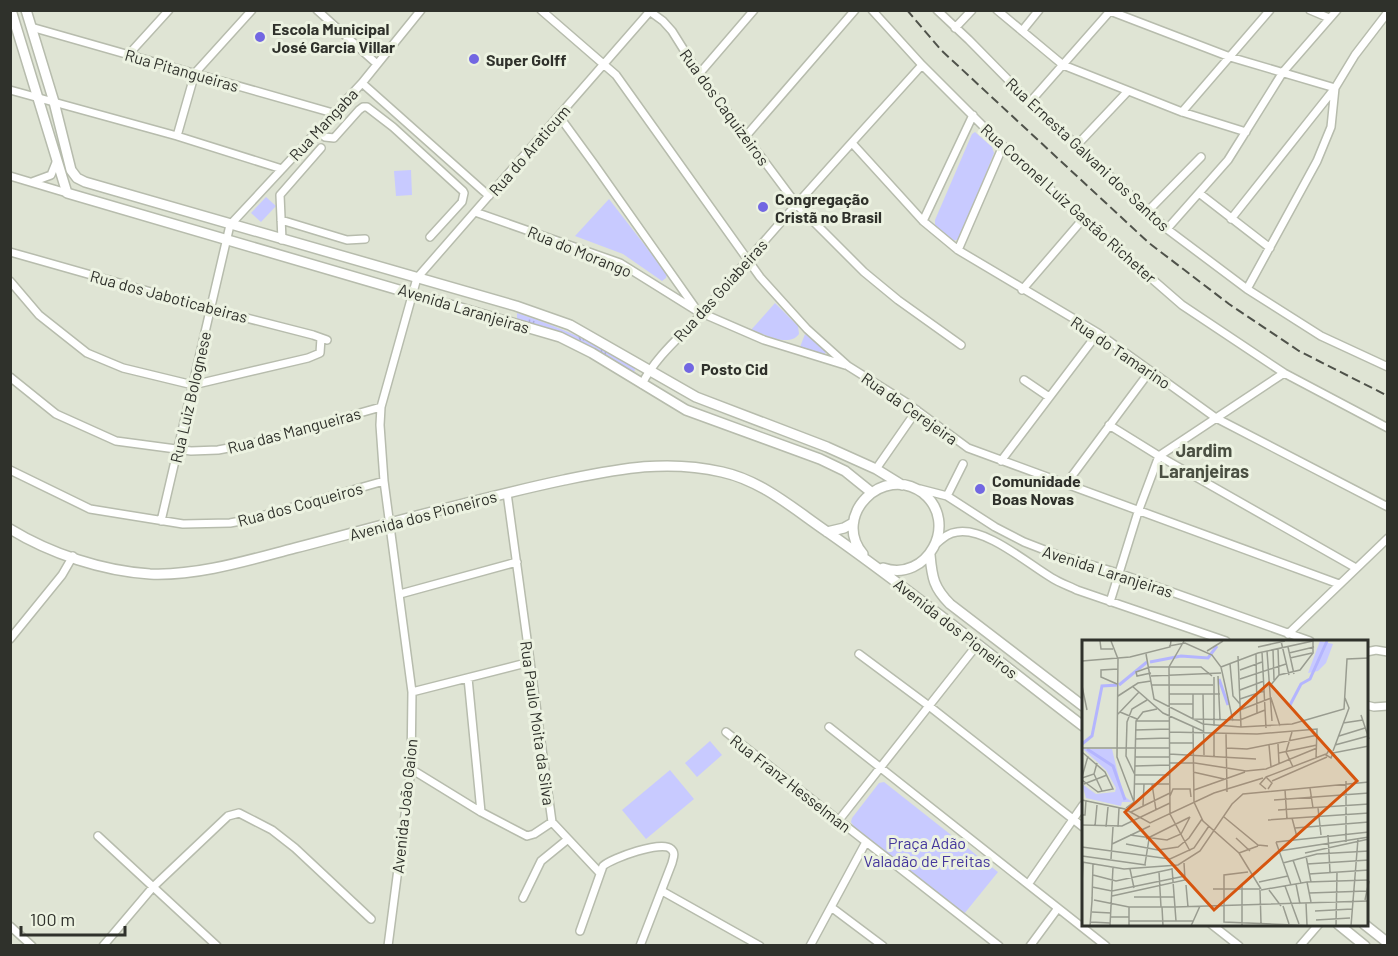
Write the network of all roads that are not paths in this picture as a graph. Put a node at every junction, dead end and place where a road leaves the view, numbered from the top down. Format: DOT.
graph roads {
  1 [pos="11,10"];
  2 [pos="26,10"];
  3 [pos="169,10"];
  4 [pos="252,10"];
  5 [pos="317,10"];
  6 [pos="541,10"];
  7 [pos="754,10"];
  8 [pos="855,10"];
  9 [pos="872,10"];
  10 [pos="937,10"];
  11 [pos="972,10"];
  12 [pos="997,10"];
  13 [pos="1039,10"];
  14 [pos="1270,10"];
  15 [pos="1310,10"];
  16 [pos="1337,10"];
  17 [pos="418,11"];
  18 [pos="650,11"];
  19 [pos="1110,11"];
  20 [pos="1388,12"];
  21 [pos="1329,18"];
  22 [pos="1388,20"];
  23 [pos="1379,23"];
  24 [pos="31,27"];
  25 [pos="955,28"];
  26 [pos="1022,31"];
  27 [pos="129,54"];
  28 [pos="1230,57"];
  29 [pos="377,64"];
  30 [pos="922,64"];
  31 [pos="603,65"];
  32 [pos="1063,65"];
  33 [pos="1283,72"];
  34 [pos="195,73"];
  35 [pos="699,74"];
  36 [pos="362,83"];
  37 [pos="1335,88"];
  38 [pos="10,90"];
  39 [pos="1128,91"];
  40 [pos="38,97"];
  41 [pos="54,102"];
  42 [pos="1030,102"];
  43 [pos="1182,112"];
  44 [pos="333,113"];
  45 [pos="973,115"];
  46 [pos="559,116"];
  47 [pos="317,131"];
  48 [pos="1246,132"];
  49 [pos="177,135"];
  50 [pos="746,136"];
  51 [pos="852,143"];
  52 [pos="1077,145"];
  53 [pos="1003,146"];
  54 [pos="321,148"];
  55 [pos="1201,157"];
  56 [pos="57,158"];
  57 [pos="282,169"];
  58 [pos="10,176"];
  59 [pos="32,182"];
  60 [pos="68,193"];
  61 [pos="1199,193"];
  62 [pos="489,196"];
  63 [pos="797,205"];
  64 [pos="1148,211"];
  65 [pos="475,212"];
  66 [pos="1083,219"];
  67 [pos="1231,219"];
  68 [pos="281,220"];
  69 [pos="923,221"];
  70 [pos="230,225"];
  71 [pos="1167,229"];
  72 [pos="430,237"];
  73 [pos="227,239"];
  74 [pos="365,239"];
  75 [pos="282,240"];
  76 [pos="1270,248"];
  77 [pos="958,250"];
  78 [pos="10,252"];
  79 [pos="747,260"];
  80 [pos="417,278"];
  81 [pos="10,281"];
  82 [pos="1022,290"];
  83 [pos="1247,290"];
  84 [pos="413,292"];
  85 [pos="211,309"];
  86 [pos="699,312"];
  87 [pos="1098,333"];
  88 [pos="961,345"];
  89 [pos="848,366"];
  90 [pos="1388,367"];
  91 [pos="650,369"];
  92 [pos="1150,371"];
  93 [pos="1284,373"];
  94 [pos="10,377"];
  95 [pos="1024,380"];
  96 [pos="642,384"];
  97 [pos="193,386"];
  98 [pos="1049,397"];
  99 [pos="381,408"];
  100 [pos="916,410"];
  101 [pos="1216,418"];
  102 [pos="1109,425"];
  103 [pos="1388,428"];
  104 [pos="178,450"];
  105 [pos="1159,456"];
  106 [pos="1001,461"];
  107 [pos="963,464"];
  108 [pos="876,469"];
  109 [pos="10,470"];
  110 [pos="384,481"];
  111 [pos="1066,484"];
  112 [pos="902,485"];
  113 [pos="913,488"];
  114 [pos="871,492"];
  115 [pos="507,493"];
  116 [pos="946,496"];
  117 [pos="1388,507"];
  118 [pos="1138,512"];
  119 [pos="160,521"];
  120 [pos="853,523"];
  121 [pos="389,524"];
  122 [pos="10,530"];
  123 [pos="827,532"];
  124 [pos="1388,538"];
  125 [pos="937,543"];
  126 [pos="930,555"];
  127 [pos="73,556"];
  128 [pos="868,560"];
  129 [pos="517,562"];
  130 [pos="877,567"];
  131 [pos="1356,568"];
  132 [pos="1118,573"];
  133 [pos="1339,584"];
  134 [pos="400,594"];
  135 [pos="1110,602"];
  136 [pos="1288,634"];
  137 [pos="12,635"];
  138 [pos="1223,640"];
  139 [pos="1307,640"];
  140 [pos="976,645"];
  141 [pos="1368,652"];
  142 [pos="1388,652"];
  143 [pos="858,654"];
  144 [pos="530,662"];
  145 [pos="468,678"];
  146 [pos="412,692"];
  147 [pos="1082,705"];
  148 [pos="929,706"];
  149 [pos="1368,706"];
  150 [pos="1388,706"];
  151 [pos="1082,725"];
  152 [pos="829,727"];
  153 [pos="726,732"];
  154 [pos="881,767"];
  155 [pos="411,769"];
  156 [pos="1082,806"];
  157 [pos="481,812"];
  158 [pos="1073,819"];
  159 [pos="839,820"];
  160 [pos="552,822"];
  161 [pos="1082,826"];
  162 [pos="98,836"];
  163 [pos="568,839"];
  164 [pos="866,842"];
  165 [pos="599,872"];
  166 [pos="1029,883"];
  167 [pos="153,887"];
  168 [pos="662,891"];
  169 [pos="523,898"];
  170 [pos="831,907"];
  171 [pos="1058,908"];
  172 [pos="371,918"];
  173 [pos="10,926"];
  174 [pos="1214,926"];
  175 [pos="1317,926"];
  176 [pos="1341,926"];
  177 [pos="1367,926"];
  178 [pos="580,932"];
  179 [pos="1388,943"];
  180 [pos="32,945"];
  181 [pos="103,945"];
  182 [pos="217,945"];
  183 [pos="388,945"];
  184 [pos="640,945"];
  185 [pos="760,945"];
  186 [pos="810,945"];
  187 [pos="883,945"];
  188 [pos="999,945"];
  189 [pos="1030,945"];
  190 [pos="1106,945"];
  191 [pos="1239,945"];
  192 [pos="1300,945"];
  193 [pos="1365,945"];
  1 -- 40 [label="main road"];
  2 -- 24 [label="main road"];
  3 -- 27 [label="street"];
  4 -- 34 [label="street"];
  5 -- 29 [label="street"];
  6 -- 31 [label="street, Rua da Cerejeira"];
  7 -- 35 [label="street"];
  8 -- 50 [label="street"];
  9 -- 30 [label="street, Rua Coronel Luiz Gastão Richeter"];
  10 -- 25 [label="street, Rua Ernesta Galvani dos Santos"];
  11 -- 25 [label="street"];
  12 -- 26 [label="street"];
  13 -- 26 [label="street"];
  14 -- 28 [label="street"];
  15 -- 21 [label="street"];
  16 -- 21 [label="street"];
  17 -- 29 [label="street, Rua Mangaba"];
  18 -- 31 [label="street, Rua do Araticum"];
  18 -- 35 [label="street, Rua dos Caquizeiros"];
  19 -- 28 [label="street"];
  19 -- 32 [label="street"];
  20 -- 23 [label="street"];
  21 -- 33 [label="street"];
  22 -- 23 [label="street"];
  23 -- 37 [label="street"];
  24 -- 27 [label="street, Rua Pitangueiras"];
  24 -- 41 [label="main road"];
  25 -- 42 [label="street, Rua Ernesta Galvani dos Santos"];
  26 -- 32 [label="street"];
  27 -- 34 [label="street, Rua Pitangueiras"];
  28 -- 33 [label="street"];
  28 -- 43 [label="street"];
  29 -- 36 [label="street, Rua Mangaba"];
  30 -- 45 [label="street, Rua Coronel Luiz Gastão Richeter"];
  30 -- 51 [label="street, Rua das Goiabeiras"];
  31 -- 46 [label="street, Rua do Araticum"];
  31 -- 79 [label="street, Rua da Cerejeira"];
  32 -- 39 [label="street"];
  32 -- 42 [label="street"];
  33 -- 37 [label="street"];
  33 -- 48 [label="street"];
  34 -- 44 [label="street, Rua Pitangueiras"];
  34 -- 49 [label="street"];
  35 -- 50 [label="street, Rua dos Caquizeiros"];
  36 -- 44 [label="street, Rua Mangaba"];
  36 -- 62 [label="street"];
  37 -- 67 [label="street"];
  37 -- 76 [label="street"];
  38 -- 40 [label="street"];
  39 -- 43 [label="street"];
  39 -- 52 [label="street"];
  40 -- 41 [label="street"];
  40 -- 56 [label="main road"];
  41 -- 49 [label="street"];
  41 -- 70 [label="main road, Avenida Laranjeiras"];
  42 -- 52 [label="street, Rua Ernesta Galvani dos Santos"];
  43 -- 48 [label="street"];
  44 -- 47 [label="street, Rua Mangaba"];
  45 -- 53 [label="street, Rua Coronel Luiz Gastão Richeter"];
  45 -- 69 [label="street"];
  46 -- 62 [label="street, Rua do Araticum"];
  46 -- 86 [label="street"];
  47 -- 57 [label="street, Rua Mangaba"];
  47 -- 72 [label="street"];
  48 -- 61 [label="street"];
  49 -- 57 [label="street"];
  50 -- 63 [label="street, Rua dos Caquizeiros"];
  51 -- 63 [label="street, Rua das Goiabeiras"];
  51 -- 69 [label="street, Rua do Tamarino"];
  52 -- 64 [label="street, Rua Ernesta Galvani dos Santos"];
  53 -- 66 [label="street, Rua Coronel Luiz Gastão Richeter"];
  53 -- 77 [label="street"];
  54 -- 68 [label="street"];
  55 -- 64 [label="street"];
  56 -- 59 [label="street"];
  56 -- 60 [label="main road"];
  57 -- 70 [label="street, Rua Mangaba"];
  58 -- 59 [label="street, Avenida Laranjeiras"];
  59 -- 60 [label="street, Avenida Laranjeiras"];
  60 -- 73 [label="main road, Avenida Laranjeiras"];
  61 -- 67 [label="street"];
  61 -- 71 [label="street"];
  62 -- 65 [label="street, Rua do Araticum"];
  63 -- 79 [label="street, Rua das Goiabeiras"];
  63 -- 88 [label="street, Rua dos Caquizeiros"];
  64 -- 71 [label="street, Rua Ernesta Galvani dos Santos"];
  65 -- 80 [label="street, Rua do Araticum"];
  65 -- 86 [label="street, Rua do Morango"];
  66 -- 82 [label="street"];
  66 -- 93 [label="street, Rua Coronel Luiz Gastão Richeter"];
  67 -- 76 [label="street"];
  68 -- 74 [label="street"];
  68 -- 75 [label="street"];
  69 -- 77 [label="street, Rua do Tamarino"];
  70 -- 73 [label="street"];
  70 -- 75 [label="main road, Avenida Laranjeiras"];
  71 -- 83 [label="street, Rua Ernesta Galvani dos Santos"];
  73 -- 84 [label="main road, Avenida Laranjeiras"];
  73 -- 85 [label="street, Rua Luiz Bolognese"];
  75 -- 80 [label="main road, Avenida Laranjeiras"];
  76 -- 83 [label="street"];
  77 -- 82 [label="street, Rua do Tamarino"];
  78 -- 85 [label="street, Rua dos Jaboticabeiras"];
  79 -- 86 [label="street, Rua das Goiabeiras"];
  79 -- 89 [label="street, Rua da Cerejeira"];
  80 -- 84 [label="street, Rua do Araticum"];
  80 -- 91 [label="main road, Avenida Laranjeiras"];
  81 -- 97 [label="street"];
  82 -- 87 [label="street, Rua do Tamarino"];
  83 -- 90 [label="street, Rua Ernesta Galvani dos Santos"];
  84 -- 96 [label="main road, Avenida Laranjeiras"];
  84 -- 99 [label="street, Rua das Mangueiras"];
  85 -- 97 [label="street, Rua Luiz Bolognese"];
  85 -- 97 [label="street, Rua dos Jaboticabeiras"];
  86 -- 89 [label="street, Rua do Morango"];
  86 -- 91 [label="street, Rua das Goiabeiras"];
  87 -- 92 [label="street, Rua do Tamarino"];
  87 -- 98 [label="street"];
  89 -- 100 [label="street, Rua da Cerejeira"];
  91 -- 96 [label="street, Rua das Goiabeiras"];
  91 -- 108 [label="main road, Avenida Laranjeiras"];
  92 -- 101 [label="street, Rua do Tamarino"];
  92 -- 102 [label="street"];
  93 -- 101 [label="street"];
  93 -- 103 [label="street, Rua Coronel Luiz Gastão Richeter"];
  94 -- 104 [label="street, Rua das Mangueiras"];
  95 -- 98 [label="street"];
  96 -- 114 [label="main road, Avenida Laranjeiras"];
  97 -- 104 [label="street, Rua Luiz Bolognese"];
  98 -- 106 [label="street"];
  99 -- 104 [label="street, Rua das Mangueiras"];
  99 -- 110 [label="street, Rua das Mangueiras"];
  100 -- 106 [label="street, Rua da Cerejeira"];
  100 -- 108 [label="street"];
  101 -- 105 [label="street"];
  101 -- 117 [label="street, Rua do Tamarino"];
  102 -- 105 [label="street"];
  102 -- 111 [label="street"];
  104 -- 119 [label="street, Rua Luiz Bolognese"];
  105 -- 118 [label="street"];
  105 -- 131 [label="street"];
  106 -- 111 [label="street, Rua da Cerejeira"];
  107 -- 116 [label="street"];
  108 -- 112 [label="main road, Avenida Laranjeiras"];
  109 -- 119 [label="street, Rua dos Coqueiros"];
  110 -- 119 [label="street, Rua dos Coqueiros"];
  110 -- 121 [label="street, Rua das Mangueiras"];
  111 -- 118 [label="street, Rua da Cerejeira"];
  112 -- 113 [label="main road"];
  112 -- 114 [label="main road"];
  113 -- 116 [label="street, Avenida Laranjeiras"];
  113 -- 125 [label="main road"];
  114 -- 120 [label="main road"];
  115 -- 121 [label="main road, Avenida dos Pioneiros"];
  115 -- 123 [label="main road, Avenida dos Pioneiros"];
  115 -- 129 [label="street, Rua Paulo Moita da Silva"];
  116 -- 132 [label="street, Avenida Laranjeiras"];
  118 -- 132 [label="street"];
  118 -- 133 [label="street, Rua da Cerejeira"];
  120 -- 123 [label="main road"];
  120 -- 128 [label="main road"];
  121 -- 127 [label="main road, Avenida dos Pioneiros"];
  121 -- 134 [label="street, Avenida João Gaion"];
  122 -- 127 [label="main road, Avenida dos Pioneiros"];
  123 -- 128 [label="main road, Avenida dos Pioneiros"];
  124 -- 131 [label="street"];
  125 -- 126 [label="main road"];
  125 -- 135 [label="street, Avenida Laranjeiras"];
  126 -- 130 [label="main road"];
  126 -- 147 [label="main road, Avenida dos Pioneiros"];
  127 -- 137 [label="street"];
  128 -- 130 [label="main road, Avenida dos Pioneiros"];
  129 -- 134 [label="street"];
  129 -- 144 [label="street, Rua Paulo Moita da Silva"];
  130 -- 140 [label="main road, Avenida dos Pioneiros"];
  131 -- 133 [label="street"];
  132 -- 135 [label="street"];
  132 -- 136 [label="street, Avenida Laranjeiras"];
  133 -- 136 [label="street"];
  134 -- 146 [label="street, Avenida João Gaion"];
  135 -- 138 [label="street, Avenida Laranjeiras"];
  136 -- 139 [label="street, Avenida Laranjeiras"];
  140 -- 148 [label="street"];
  140 -- 151 [label="main road, Avenida dos Pioneiros"];
  141 -- 142 [label="street"];
  143 -- 148 [label="street"];
  144 -- 145 [label="street"];
  144 -- 160 [label="street, Rua Paulo Moita da Silva"];
  145 -- 146 [label="street"];
  145 -- 157 [label="street"];
  146 -- 155 [label="street, Avenida João Gaion"];
  148 -- 154 [label="street"];
  148 -- 158 [label="street"];
  149 -- 150 [label="street"];
  152 -- 154 [label="street"];
  153 -- 159 [label="street, Rua Franz Hesselman"];
  154 -- 159 [label="street"];
  154 -- 166 [label="street"];
  155 -- 157 [label="street"];
  155 -- 183 [label="street, Avenida João Gaion"];
  156 -- 158 [label="street"];
  157 -- 160 [label="street"];
  158 -- 161 [label="street"];
  158 -- 166 [label="street"];
  159 -- 164 [label="street, Rua Franz Hesselman"];
  160 -- 163 [label="street, Rua Paulo Moita da Silva"];
  162 -- 167 [label="street"];
  163 -- 165 [label="street, Rua Paulo Moita da Silva"];
  163 -- 169 [label="street"];
  164 -- 170 [label="street"];
  164 -- 188 [label="street, Rua Franz Hesselman"];
  165 -- 168 [label="street"];
  165 -- 178 [label="street"];
  166 -- 171 [label="street"];
  167 -- 172 [label="street"];
  167 -- 181 [label="street"];
  167 -- 182 [label="street"];
  168 -- 184 [label="street"];
  168 -- 185 [label="street"];
  170 -- 186 [label="street"];
  170 -- 187 [label="street"];
  171 -- 189 [label="street"];
  171 -- 190 [label="street"];
  173 -- 180 [label="street"];
  174 -- 191 [label="street"];
  175 -- 192 [label="street"];
  176 -- 193 [label="main road"];
  177 -- 179 [label="main road"];
}
